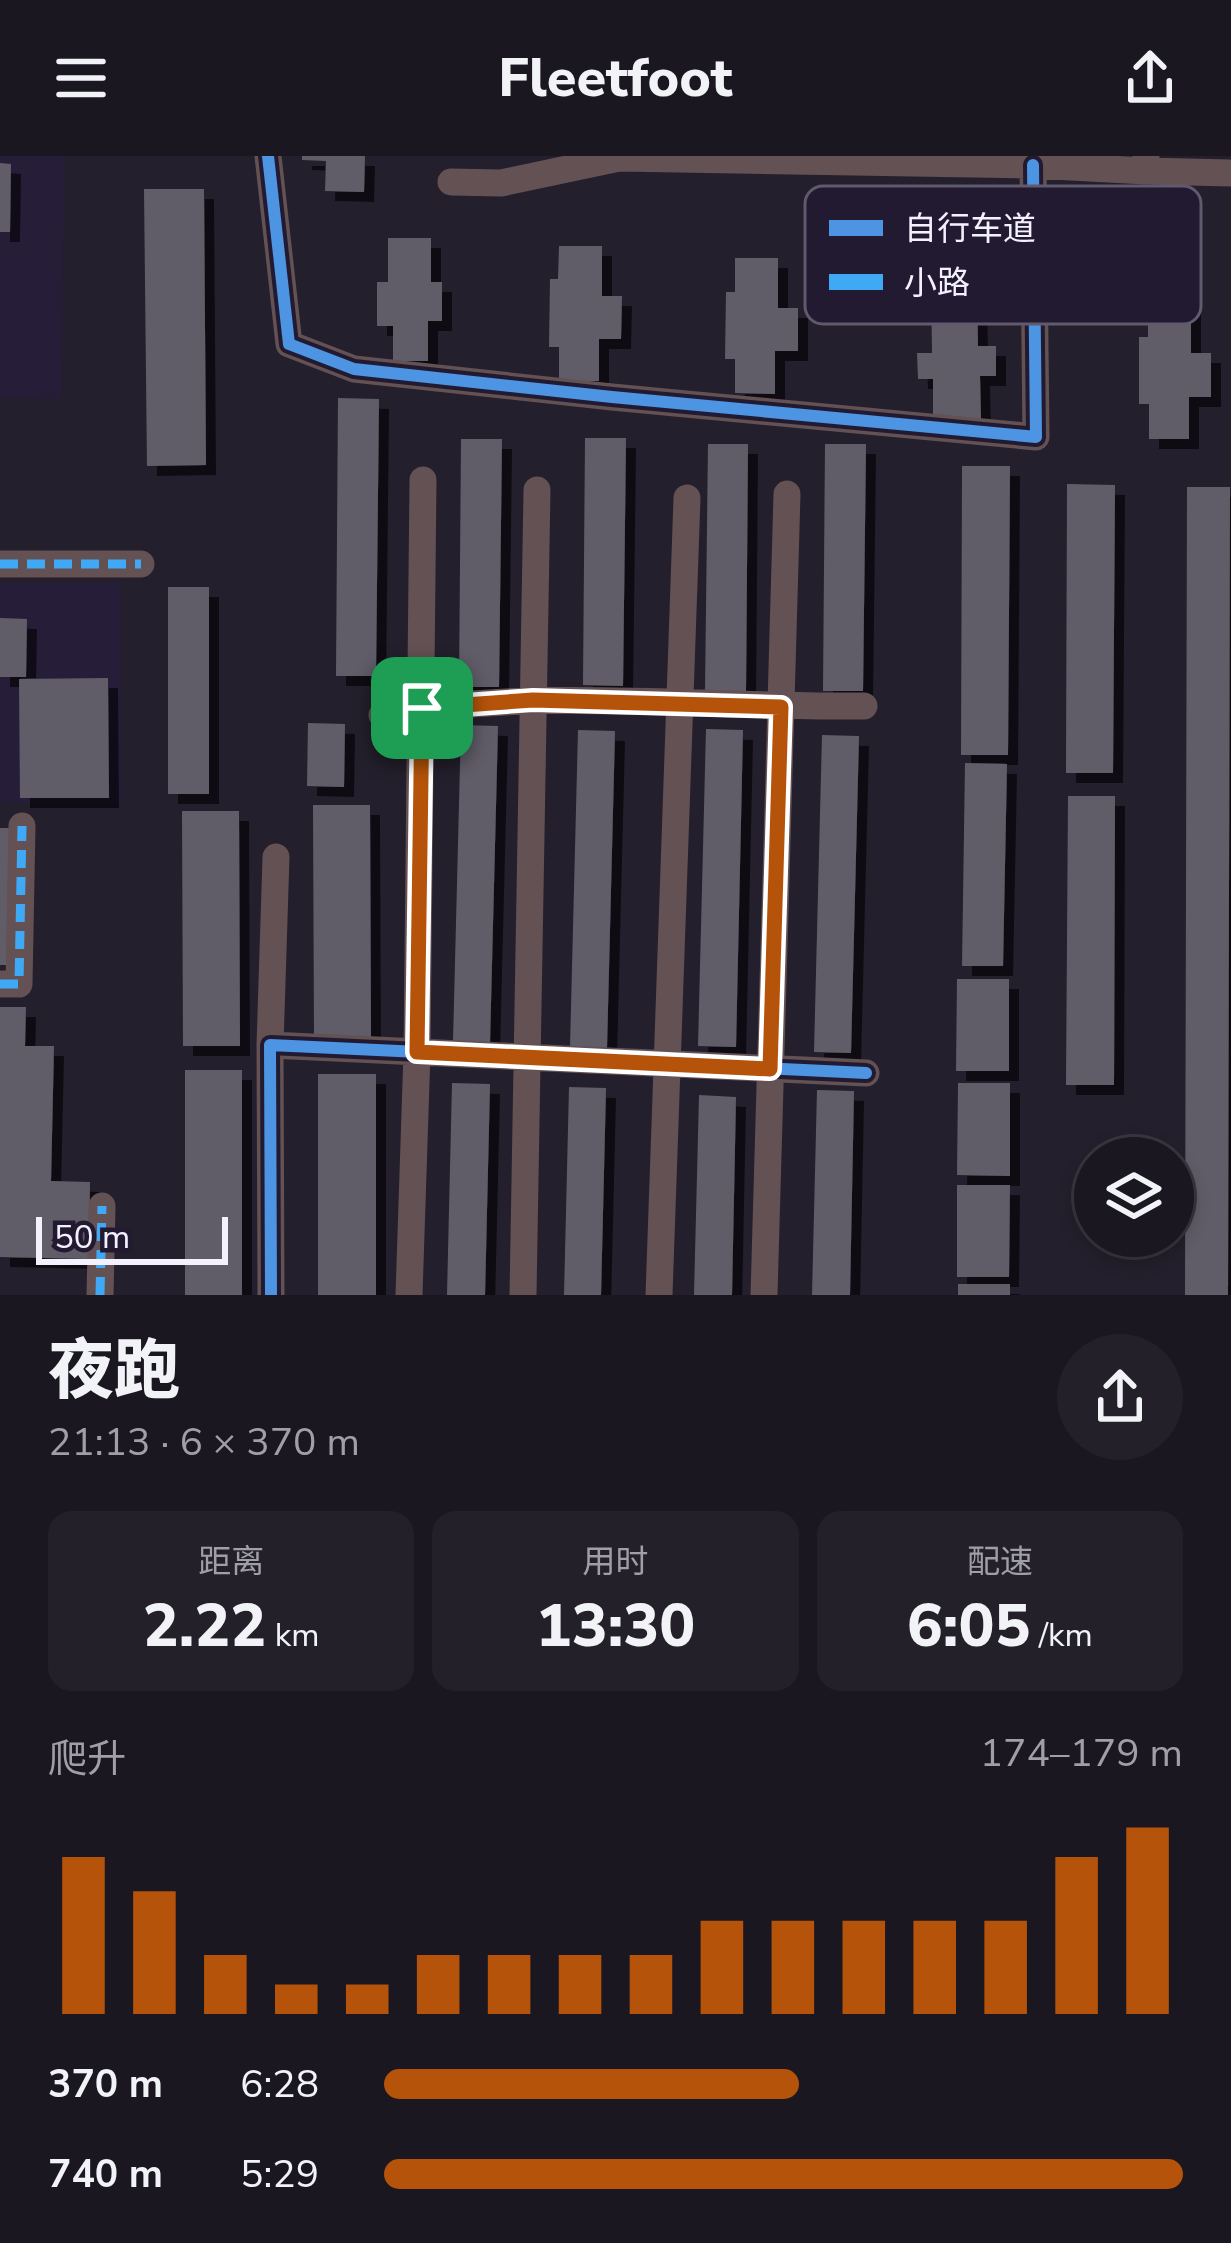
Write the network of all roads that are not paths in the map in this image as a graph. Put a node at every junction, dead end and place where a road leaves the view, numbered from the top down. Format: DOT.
graph roads {
  1 [pos="268,156"];
  2 [pos="1146,163"];
  3 [pos="1033,165"];
  4 [pos="1231,173"];
  5 [pos="451,182"];
  6 [pos="1033,186"];
  7 [pos="1035,324"];
  8 [pos="423,480"];
  9 [pos="537,490"];
  10 [pos="787,494"];
  11 [pos="687,498"];
  12 [pos="0,564"];
  13 [pos="141,564"];
  14 [pos="533,700"];
  15 [pos="681,704"];
  16 [pos="864,706"];
  17 [pos="781,707"];
  18 [pos="422,708"];
  19 [pos="382,715"];
  20 [pos="22,826"];
  21 [pos="276,857"];
  22 [pos="0,984"];
  23 [pos="270,1045"];
  24 [pos="417,1052"];
  25 [pos="527,1058"];
  26 [pos="668,1064"];
  27 [pos="770,1069"];
  28 [pos="866,1073"];
  29 [pos="102,1206"];
  30 [pos="100,1295"];
  31 [pos="271,1295"];
  32 [pos="409,1295"];
  33 [pos="523,1295"];
  34 [pos="659,1295"];
  35 [pos="764,1295"];
  1 -- 7 [label="street"];
  2 -- 3 [label="street"];
  2 -- 4 [label="street"];
  3 -- 5 [label="street"];
  3 -- 6 [label="street"];
  8 -- 18 [label="street"];
  9 -- 14 [label="street"];
  10 -- 17 [label="street"];
  11 -- 15 [label="street"];
  12 -- 13 [label="street"];
  14 -- 15 [label="street"];
  14 -- 18 [label="street"];
  14 -- 25 [label="street"];
  15 -- 17 [label="street"];
  15 -- 26 [label="street"];
  16 -- 17 [label="street"];
  17 -- 27 [label="street"];
  18 -- 19 [label="street"];
  18 -- 24 [label="street"];
  20 -- 22 [label="street"];
  21 -- 23 [label="street"];
  23 -- 24 [label="street"];
  23 -- 31 [label="street"];
  24 -- 25 [label="street"];
  24 -- 32 [label="street"];
  25 -- 26 [label="street"];
  25 -- 33 [label="street"];
  26 -- 27 [label="street"];
  26 -- 34 [label="street"];
  27 -- 28 [label="street"];
  27 -- 35 [label="street"];
  29 -- 30 [label="street"];
}
